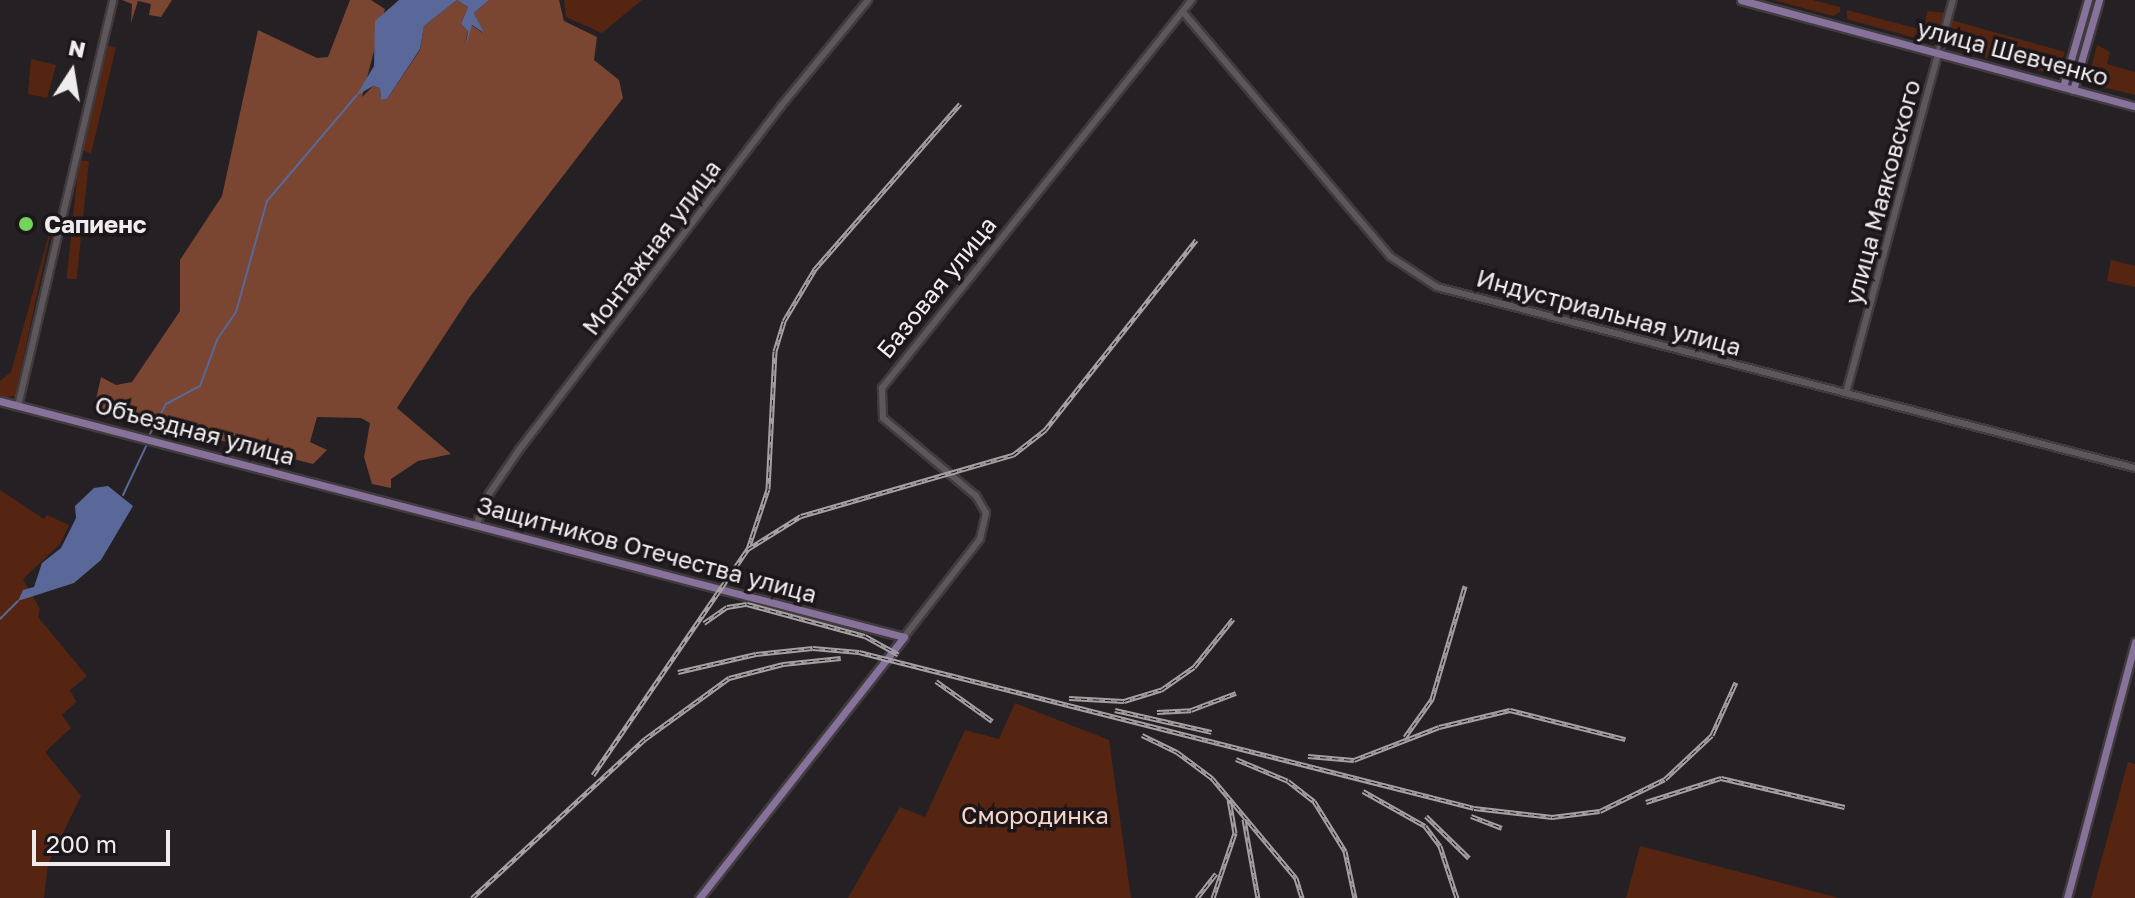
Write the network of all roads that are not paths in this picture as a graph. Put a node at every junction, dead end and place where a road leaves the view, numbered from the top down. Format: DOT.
graph roads {
  1 [pos="113,0"];
  2 [pos="868,0"];
  3 [pos="1192,0"];
  4 [pos="1741,0"];
  5 [pos="1953,0"];
  6 [pos="2088,0"];
  7 [pos="2099,0"];
  8 [pos="1183,12"];
  9 [pos="1938,53"];
  10 [pos="2063,87"];
  11 [pos="2073,90"];
  12 [pos="2135,106"];
  13 [pos="1846,393"];
  14 [pos="0,401"];
  15 [pos="18,406"];
  16 [pos="2135,468"];
  17 [pos="380,499"];
  18 [pos="476,525"];
  19 [pos="904,637"];
  20 [pos="2135,642"];
  21 [pos="699,898"];
  22 [pos="2067,898"];
  1 -- 15 [label="street"];
  2 -- 18 [label="street, Монтажная улица"];
  3 -- 8 [label="street, Базовая улица"];
  4 -- 9 [label="main road, улица Шевченко"];
  5 -- 9 [label="street, улица Маяковского"];
  6 -- 10 [label="main road"];
  7 -- 11 [label="main road"];
  8 -- 13 [label="street, Индустриальная улица"];
  8 -- 19 [label="street, Базовая улица"];
  9 -- 10 [label="main road, улица Шевченко"];
  9 -- 13 [label="street, улица Маяковского"];
  10 -- 11 [label="main road, улица Шевченко"];
  11 -- 12 [label="main road, улица Шевченко"];
  13 -- 16 [label="street, Индустриальная улица"];
  14 -- 15 [label="main road, Объездная улица"];
  15 -- 17 [label="main road, Объездная улица"];
  17 -- 18 [label="main road, Защитников Отечества улица"];
  18 -- 19 [label="main road, Защитников Отечества улица"];
  19 -- 21 [label="main road, Базовая улица"];
  20 -- 22 [label="main road"];
}
